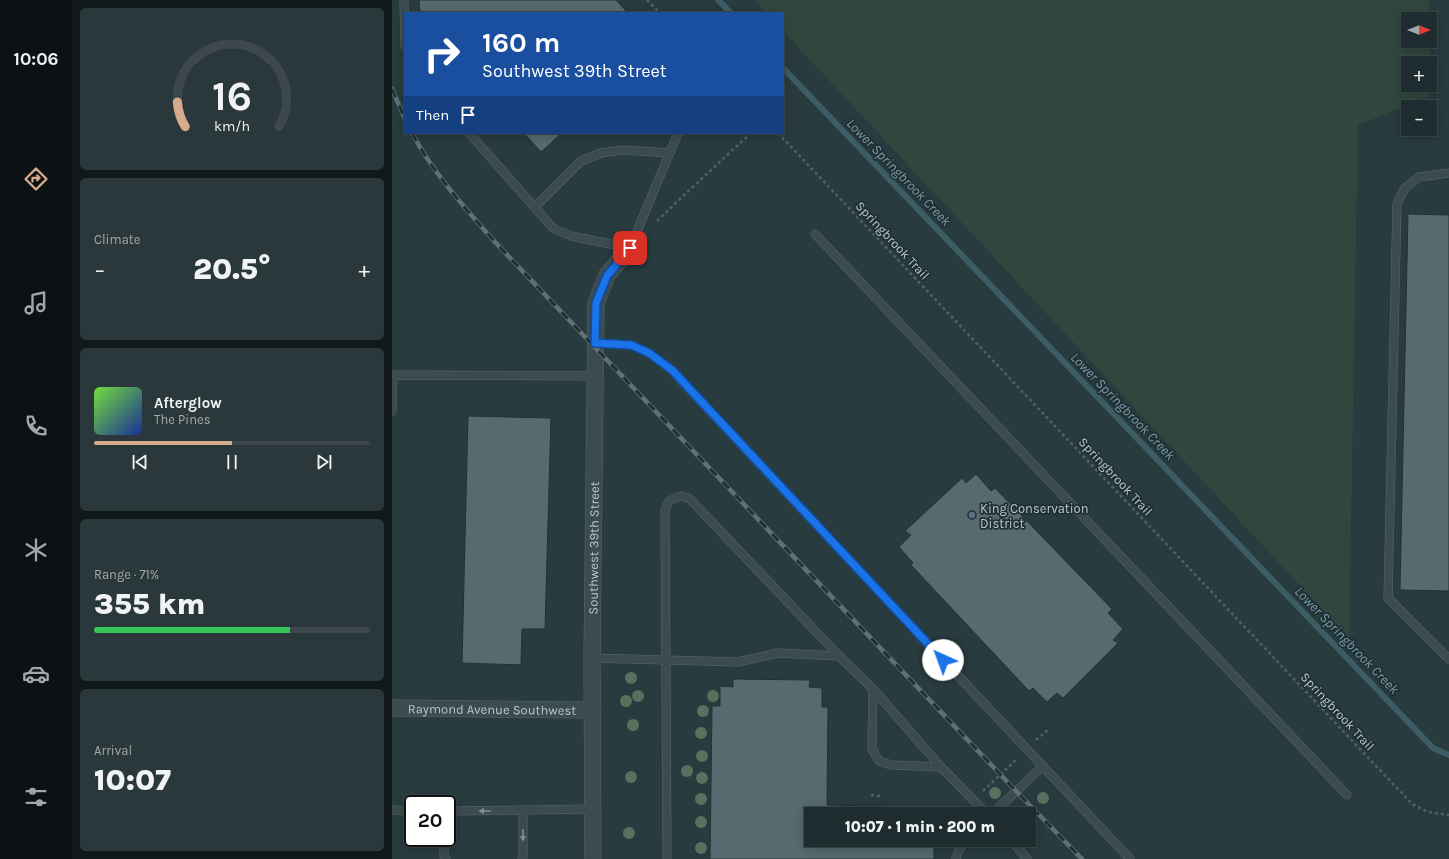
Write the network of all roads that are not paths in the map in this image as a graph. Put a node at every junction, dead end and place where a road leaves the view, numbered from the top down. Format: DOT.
graph roads {
  1 [pos="404,0"];
  2 [pos="404,12"];
  3 [pos="470,134"];
  4 [pos="678,134"];
  5 [pos="670,152"];
  6 [pos="1449,173"];
  7 [pos="535,207"];
  8 [pos="815,234"];
  9 [pos="630,248"];
  10 [pos="595,343"];
  11 [pos="595,376"];
  12 [pos="392,411"];
  13 [pos="839,656"];
  14 [pos="592,658"];
  15 [pos="666,659"];
  16 [pos="1449,659"];
  17 [pos="873,689"];
  18 [pos="392,708"];
  19 [pos="593,710"];
  20 [pos="1042,766"];
  21 [pos="942,767"];
  22 [pos="1347,795"];
  23 [pos="979,807"];
  24 [pos="999,807"];
  25 [pos="592,809"];
  26 [pos="392,810"];
  27 [pos="404,811"];
  28 [pos="456,811"];
  29 [pos="523,811"];
  30 [pos="444,847"];
  31 [pos="961,847"];
  32 [pos="1017,847"];
  33 [pos="446,859"];
  34 [pos="522,859"];
  35 [pos="593,859"];
  36 [pos="667,859"];
  37 [pos="956,859"];
  38 [pos="1027,859"];
  39 [pos="1130,859"];
  1 -- 2 [label="lane"];
  3 -- 7 [label="lane"];
  4 -- 5 [label="lane"];
  5 -- 7 [label="lane"];
  5 -- 9 [label="lane"];
  6 -- 16 [label="lane"];
  7 -- 9 [label="lane"];
  8 -- 22 [label="lane"];
  9 -- 10 [label="street, Southwest 39th Street"];
  10 -- 11 [label="street, Southwest 39th Street"];
  10 -- 20 [label="lane"];
  11 -- 12 [label="lane"];
  11 -- 14 [label="street, Southwest 39th Street"];
  13 -- 15 [label="lane"];
  13 -- 15 [label="lane"];
  13 -- 17 [label="lane"];
  14 -- 15 [label="lane"];
  14 -- 19 [label="street, Southwest 39th Street"];
  15 -- 36 [label="lane"];
  17 -- 21 [label="lane"];
  17 -- 21 [label="lane"];
  18 -- 19 [label="street, Raymond Avenue Southwest"];
  19 -- 25 [label="street, Southwest 39th Street"];
  20 -- 24 [label="lane"];
  20 -- 39 [label="lane"];
  21 -- 23 [label="lane"];
  25 -- 29 [label="lane"];
  25 -- 35 [label="street, Southwest 39th Street"];
  26 -- 27 [label="lane"];
  29 -- 28 [label="lane, one-way"];
  29 -- 34 [label="lane, one-way"];
  30 -- 33 [label="lane"];
  31 -- 37 [label="lane"];
  32 -- 38 [label="lane"];
}
